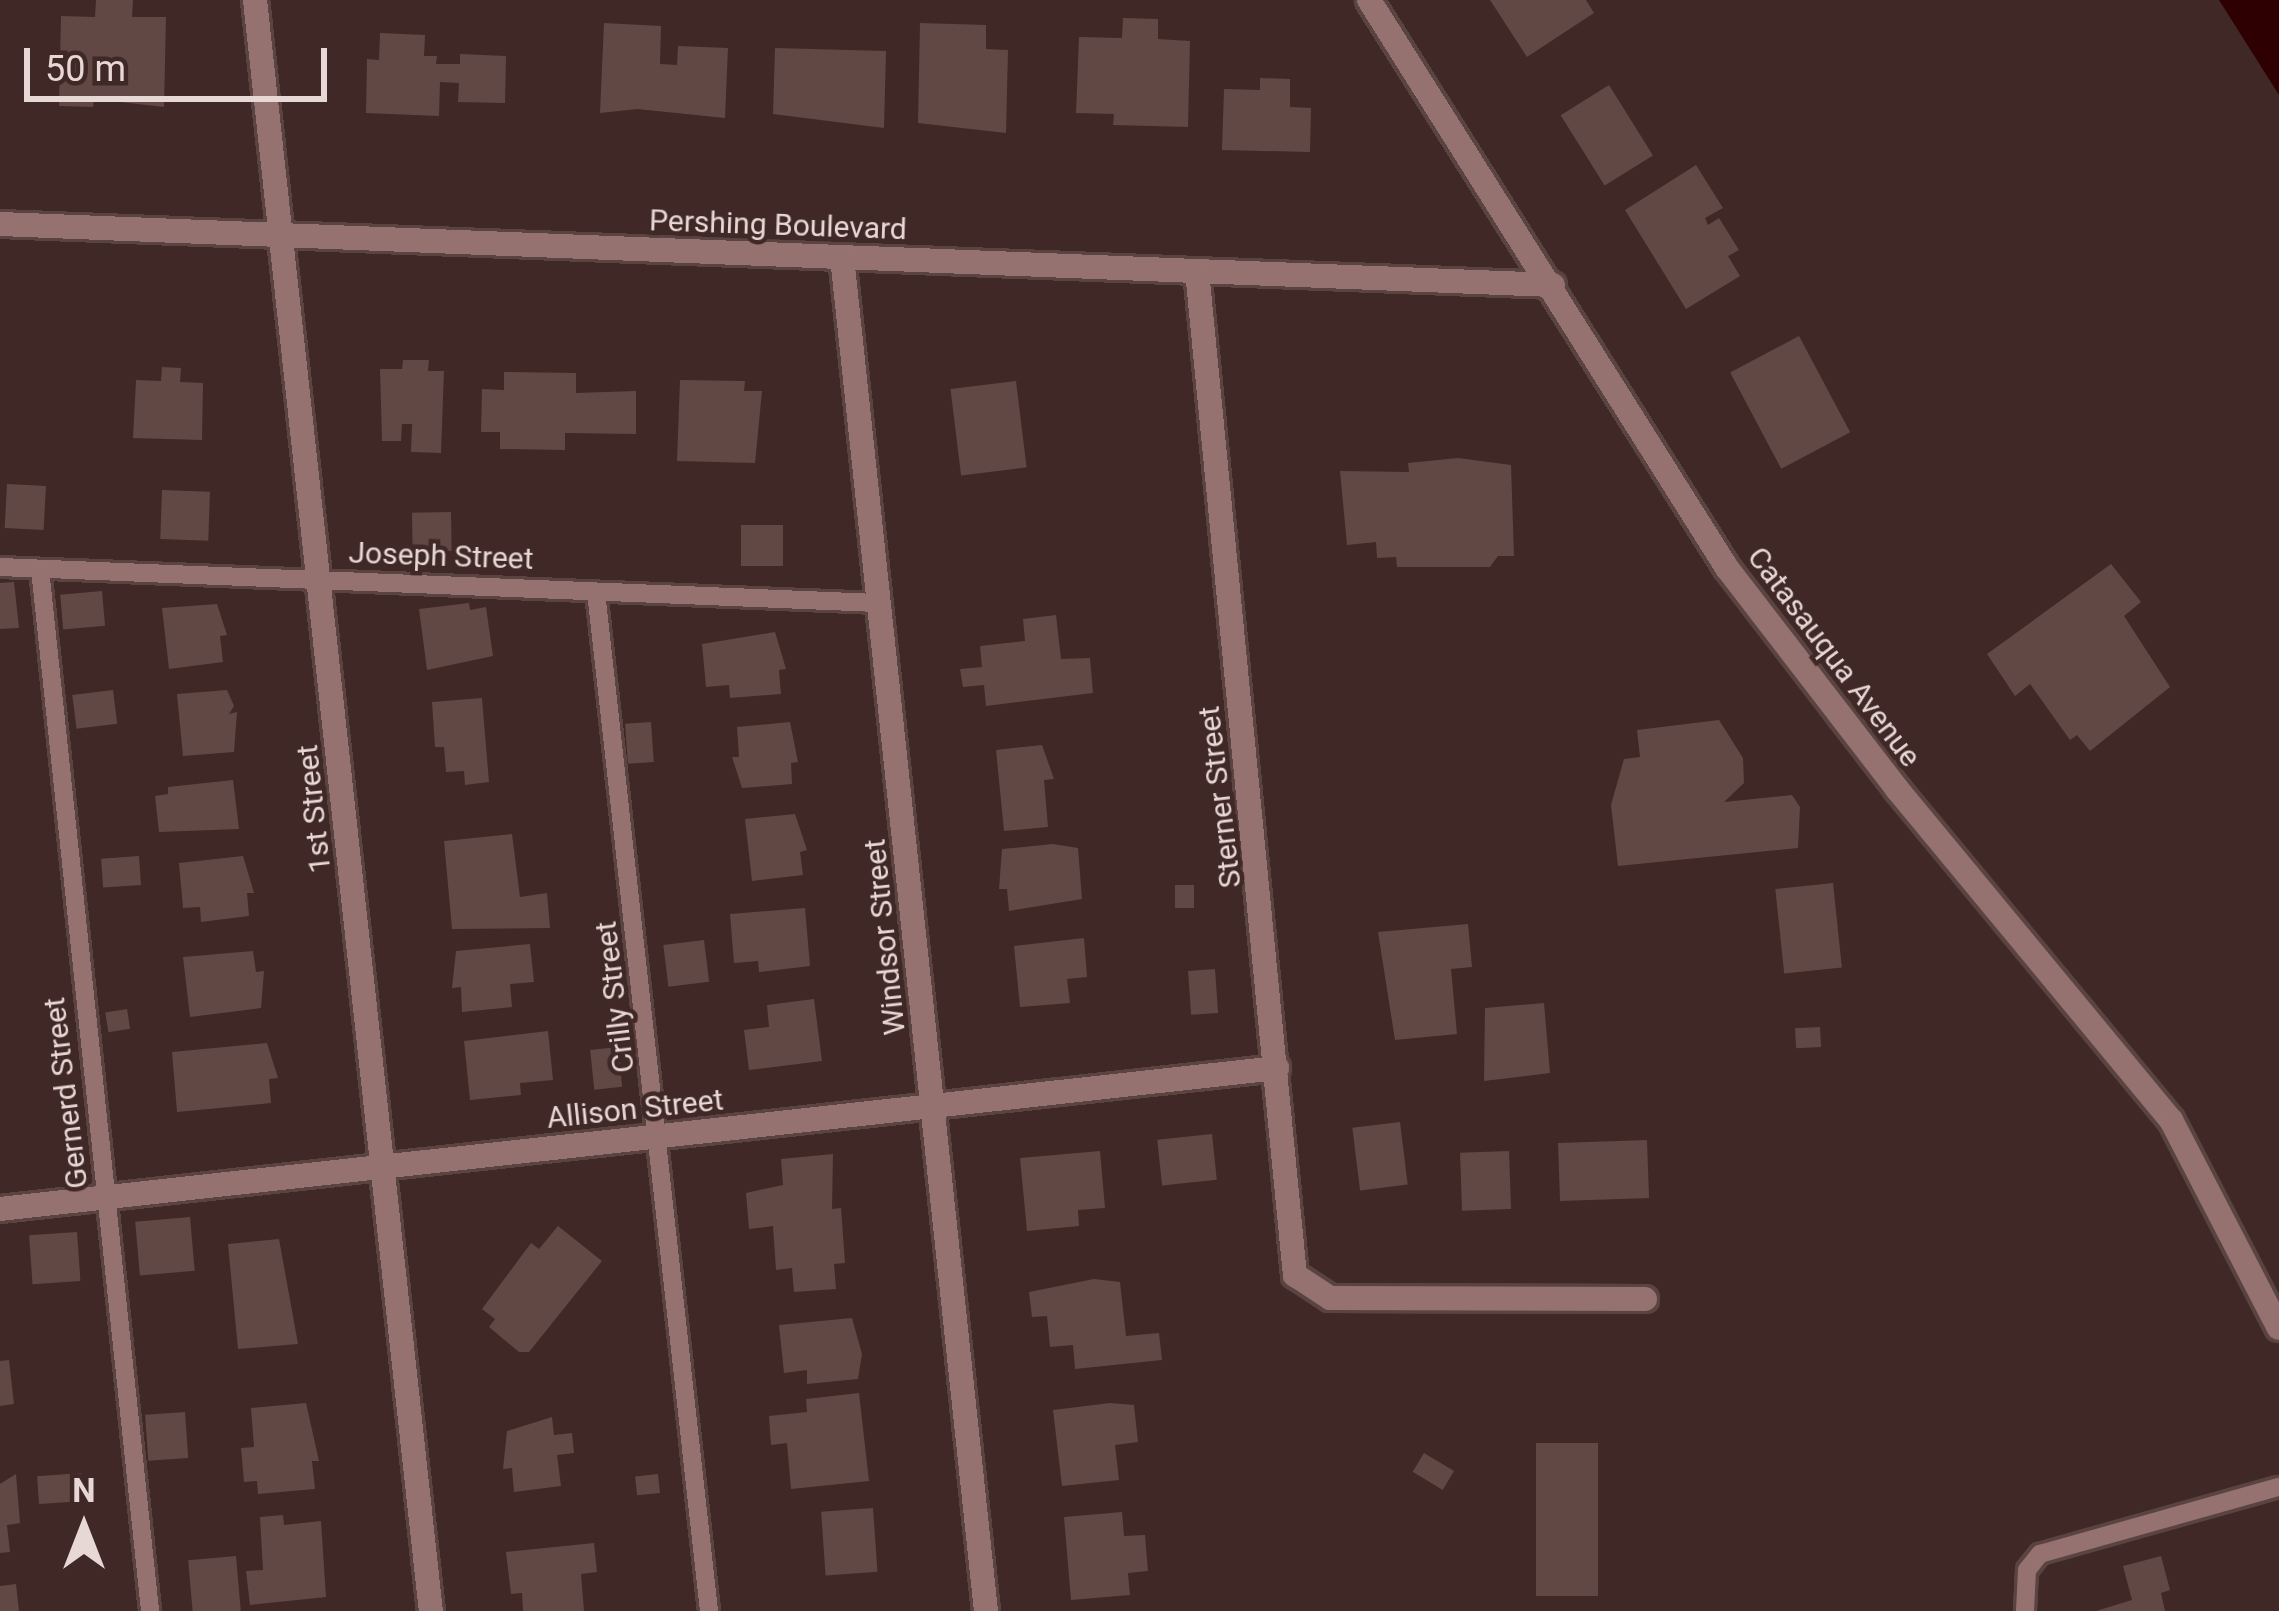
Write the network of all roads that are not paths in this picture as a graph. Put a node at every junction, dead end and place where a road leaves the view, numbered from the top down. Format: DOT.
graph roads {
  1 [pos="255,0"];
  2 [pos="1369,0"];
  3 [pos="0,224"];
  4 [pos="282,235"];
  5 [pos="842,257"];
  6 [pos="1197,271"];
  7 [pos="1553,285"];
  8 [pos="0,567"];
  9 [pos="40,569"];
  10 [pos="319,580"];
  11 [pos="596,592"];
  12 [pos="880,603"];
  13 [pos="1277,1068"];
  14 [pos="933,1106"];
  15 [pos="662,1136"];
  16 [pos="384,1167"];
  17 [pos="108,1197"];
  18 [pos="0,1209"];
  19 [pos="1646,1299"];
  20 [pos="2279,1328"];
  21 [pos="2279,1487"];
  22 [pos="150,1611"];
  23 [pos="430,1611"];
  24 [pos="710,1611"];
  25 [pos="986,1611"];
  26 [pos="2025,1611"];
  1 -- 4 [label="street, 1st Street"];
  2 -- 7 [label="street, Catasauqua Avenue"];
  3 -- 4 [label="street, Pershing Boulevard"];
  4 -- 5 [label="street, Pershing Boulevard"];
  4 -- 10 [label="street, 1st Street"];
  5 -- 6 [label="street, Pershing Boulevard"];
  5 -- 12 [label="street, Windsor Street"];
  6 -- 7 [label="street, Pershing Boulevard"];
  6 -- 13 [label="street, Sterner Street"];
  7 -- 20 [label="street, Catasauqua Avenue"];
  8 -- 9 [label="lane, Joseph Street"];
  9 -- 10 [label="lane, Joseph Street"];
  9 -- 17 [label="lane, Gernerd Street"];
  10 -- 11 [label="lane, Joseph Street"];
  10 -- 16 [label="street, 1st Street"];
  11 -- 12 [label="lane, Joseph Street"];
  11 -- 15 [label="lane, Crilly Street"];
  12 -- 14 [label="street, Windsor Street"];
  13 -- 14 [label="street, Allison Street"];
  13 -- 19 [label="street, Sterner Street"];
  14 -- 15 [label="street, Allison Street"];
  14 -- 25 [label="street, Windsor Street"];
  15 -- 16 [label="street, Allison Street"];
  15 -- 24 [label="lane, Crilly Street"];
  16 -- 17 [label="street, Allison Street"];
  16 -- 23 [label="street, 1st Street"];
  17 -- 18 [label="street, Allison Street"];
  17 -- 22 [label="lane, Gernerd Street"];
  21 -- 26 [label="lane"];
}
